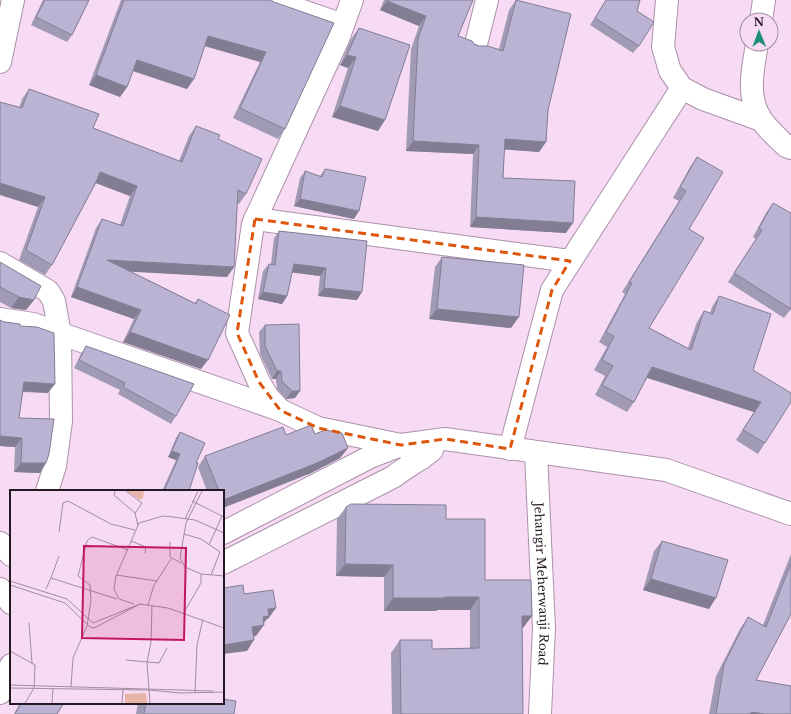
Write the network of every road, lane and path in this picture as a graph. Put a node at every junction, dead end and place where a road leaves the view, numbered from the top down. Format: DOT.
graph roads {
  1 [pos="13,0"];
  2 [pos="271,0"];
  3 [pos="352,0"];
  4 [pos="487,0"];
  5 [pos="667,0"];
  6 [pos="764,0"];
  7 [pos="762,12"];
  8 [pos="343,25"];
  9 [pos="476,44"];
  10 [pos="756,52"];
  11 [pos="0,62"];
  12 [pos="682,88"];
  13 [pos="761,120"];
  14 [pos="791,148"];
  15 [pos="255,218"];
  16 [pos="570,261"];
  17 [pos="0,263"];
  18 [pos="0,319"];
  19 [pos="60,334"];
  20 [pos="280,410"];
  21 [pos="445,439"];
  22 [pos="402,445"];
  23 [pos="510,449"];
  24 [pos="536,453"];
  25 [pos="422,458"];
  26 [pos="47,490"];
  27 [pos="788,507"];
  28 [pos="224,532"];
  29 [pos="0,543"];
  30 [pos="10,554"];
  31 [pos="224,562"];
  32 [pos="0,589"];
  33 [pos="10,602"];
  34 [pos="10,668"];
  35 [pos="0,693"];
  36 [pos="540,714"];
  1 -- 11 [label="street"];
  2 -- 8 [label="street"];
  3 -- 8 [label="street"];
  4 -- 9 [label="street"];
  5 -- 12 [label="street"];
  6 -- 7 [label="street"];
  8 -- 15 [label="street"];
  10 -- 13 [label="street"];
  12 -- 13 [label="street"];
  12 -- 16 [label="street"];
  13 -- 14 [label="street"];
  15 -- 16 [label="street"];
  15 -- 20 [label="street"];
  16 -- 23 [label="street"];
  17 -- 19 [label="street"];
  18 -- 19 [label="street"];
  19 -- 20 [label="street"];
  19 -- 26 [label="street"];
  20 -- 22 [label="street"];
  21 -- 22 [label="street"];
  21 -- 23 [label="street"];
  21 -- 25 [label="street"];
  22 -- 25 [label="street"];
  22 -- 28 [label="street"];
  23 -- 24 [label="street"];
  24 -- 27 [label="street"];
  24 -- 36 [label="street, Jehangir Meherwanji Road"];
  25 -- 31 [label="street"];
  29 -- 30 [label="street"];
  32 -- 33 [label="street"];
  34 -- 35 [label="street"];
}
